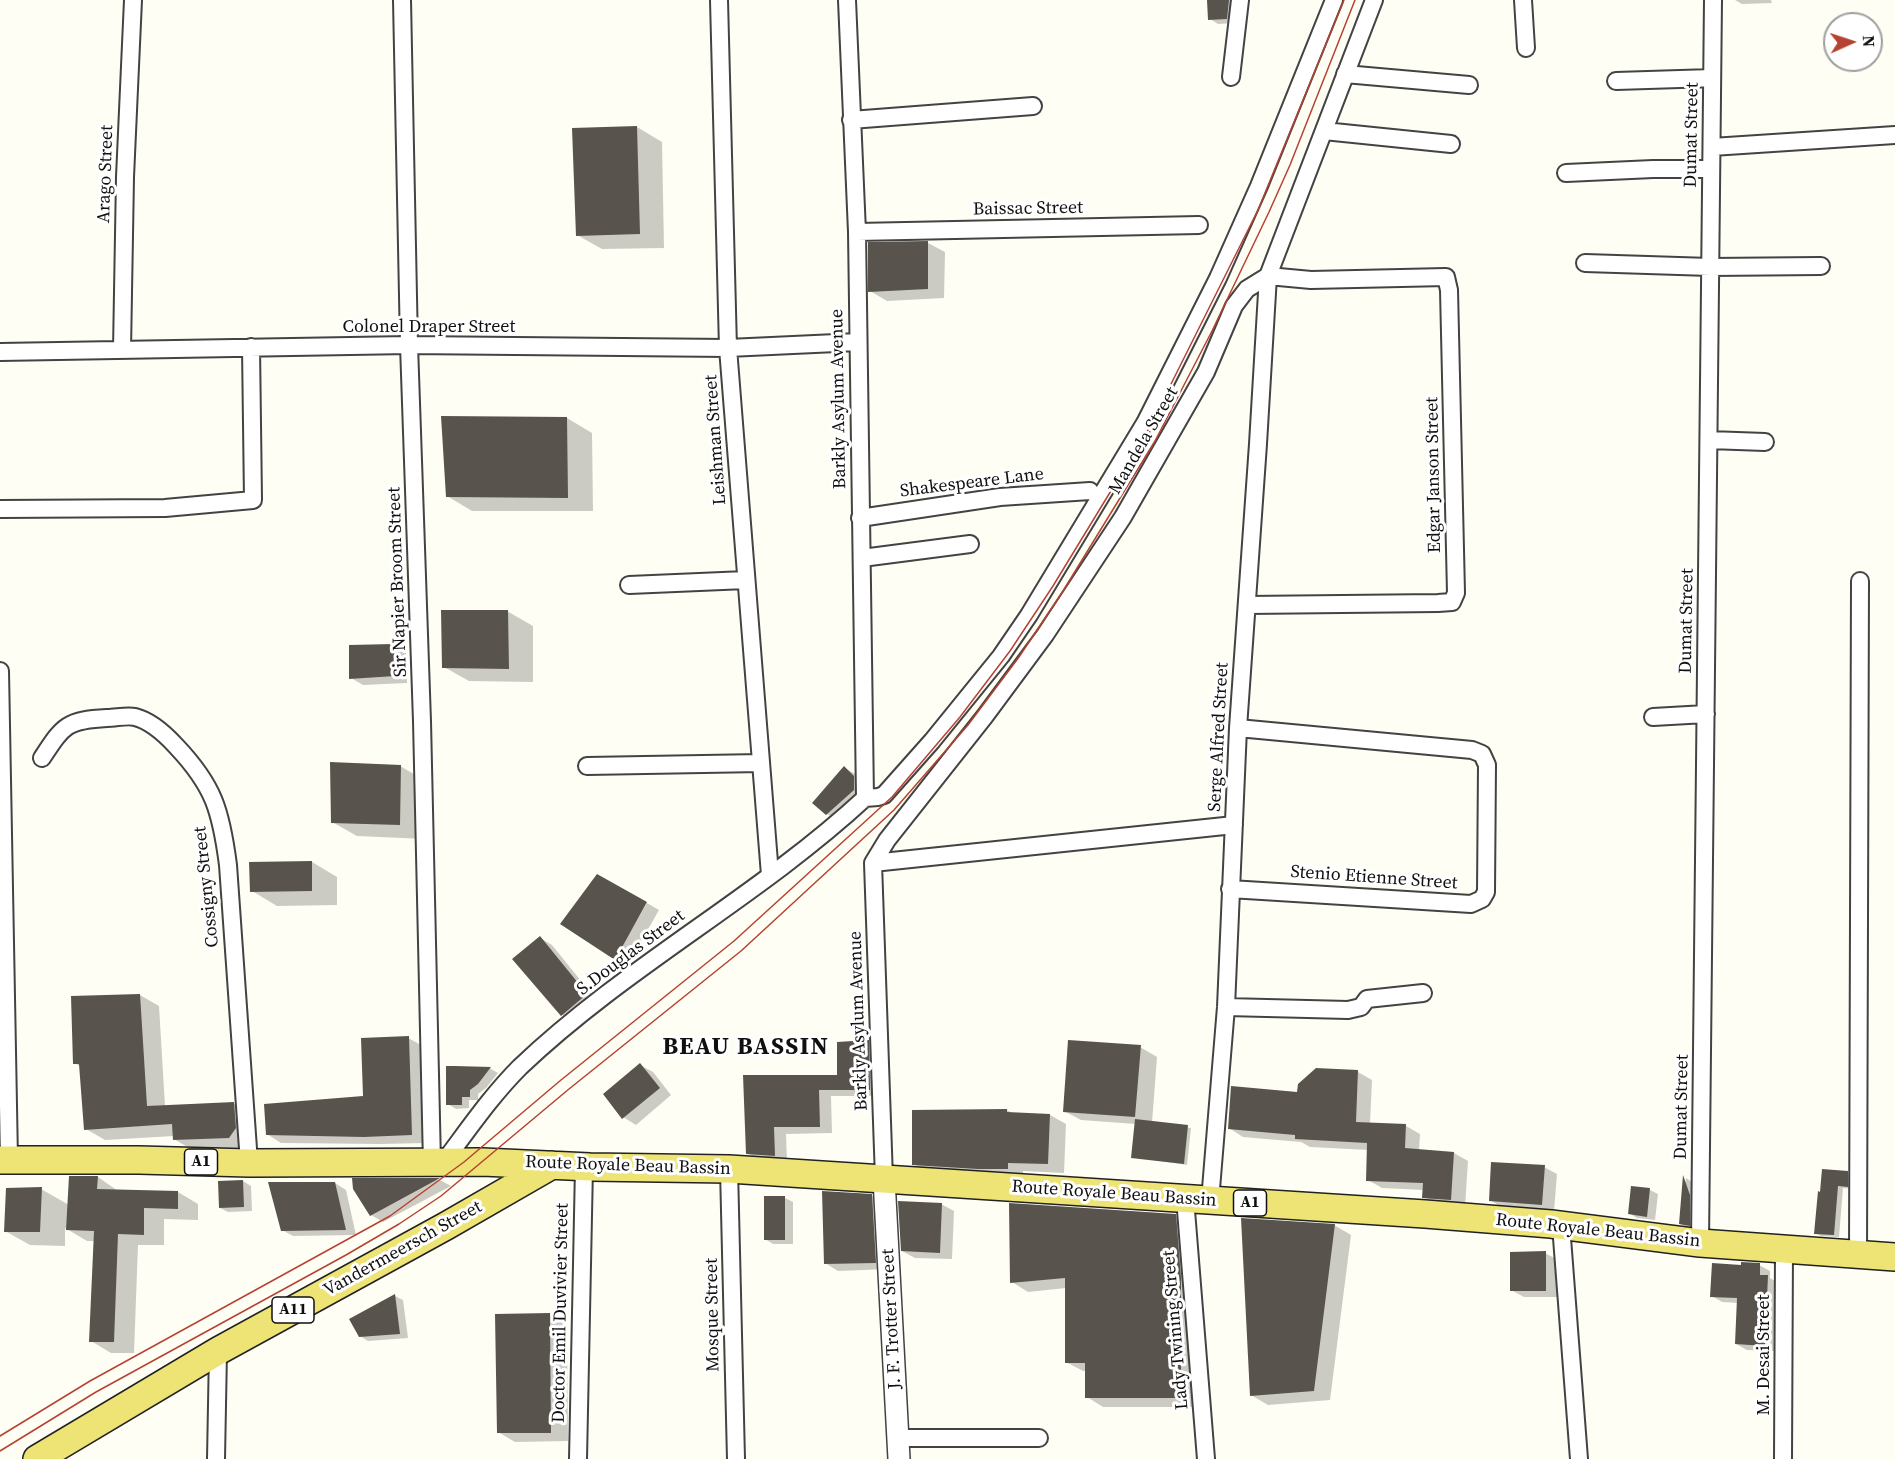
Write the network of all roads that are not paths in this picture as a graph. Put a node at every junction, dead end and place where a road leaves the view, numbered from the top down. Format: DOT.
graph roads {
  1 [pos="133,0"];
  2 [pos="402,0"];
  3 [pos="719,0"];
  4 [pos="847,0"];
  5 [pos="1240,0"];
  6 [pos="1334,0"];
  7 [pos="1374,0"];
  8 [pos="1523,0"];
  9 [pos="1713,0"];
  10 [pos="1526,48"];
  11 [pos="1345,74"];
  12 [pos="1231,77"];
  13 [pos="1712,78"];
  14 [pos="1616,81"];
  15 [pos="1469,85"];
  16 [pos="1033,106"];
  17 [pos="851,120"];
  18 [pos="1324,131"];
  19 [pos="1895,135"];
  20 [pos="1451,144"];
  21 [pos="1712,147"];
  22 [pos="1711,169"];
  23 [pos="1566,172"];
  24 [pos="1199,225"];
  25 [pos="857,232"];
  26 [pos="1585,263"];
  27 [pos="1821,266"];
  28 [pos="1710,267"];
  29 [pos="1268,276"];
  30 [pos="858,342"];
  31 [pos="409,345"];
  32 [pos="251,347"];
  33 [pos="728,348"];
  34 [pos="122,350"];
  35 [pos="0,352"];
  36 [pos="1709,440"];
  37 [pos="1765,442"];
  38 [pos="1090,491"];
  39 [pos="0,509"];
  40 [pos="860,518"];
  41 [pos="970,544"];
  42 [pos="862,558"];
  43 [pos="746,580"];
  44 [pos="1860,581"];
  45 [pos="629,585"];
  46 [pos="1247,605"];
  47 [pos="0,671"];
  48 [pos="1706,714"];
  49 [pos="1653,717"];
  50 [pos="1238,728"];
  51 [pos="42,758"];
  52 [pos="761,763"];
  53 [pos="587,766"];
  54 [pos="865,798"];
  55 [pos="1234,825"];
  56 [pos="873,863"];
  57 [pos="770,875"];
  58 [pos="1230,889"];
  59 [pos="1423,993"];
  60 [pos="1226,1007"];
  61 [pos="4,1160"];
  62 [pos="249,1163"];
  63 [pos="438,1163"];
  64 [pos="552,1165"];
  65 [pos="584,1167"];
  66 [pos="729,1169"];
  67 [pos="884,1179"];
  68 [pos="1198,1199"];
  69 [pos="1561,1226"];
  70 [pos="1700,1243"];
  71 [pos="1784,1250"];
  72 [pos="1858,1255"];
  73 [pos="1895,1257"];
  74 [pos="218,1351"];
  75 [pos="1038,1438"];
  76 [pos="899,1449"];
  77 [pos="37,1459"];
  78 [pos="216,1459"];
  79 [pos="578,1459"];
  80 [pos="736,1459"];
  81 [pos="1206,1459"];
  82 [pos="1579,1459"];
  83 [pos="1783,1459"];
  1 -- 34 [label="street, Arago Street"];
  2 -- 31 [label="street, Sir Napier Broom Street"];
  3 -- 33 [label="street, Leishman Street"];
  4 -- 17 [label="street, Barkly Asylum Avenue"];
  5 -- 12 [label="street"];
  6 -- 54 [label="street, S.Douglas Street"];
  7 -- 11 [label="street"];
  8 -- 10 [label="street"];
  9 -- 13 [label="street, Dumat Street"];
  11 -- 15 [label="street"];
  11 -- 18 [label="street"];
  13 -- 14 [label="street"];
  13 -- 21 [label="street, Dumat Street"];
  16 -- 17 [label="street"];
  17 -- 25 [label="street, Barkly Asylum Avenue"];
  18 -- 20 [label="street"];
  18 -- 29 [label="street"];
  19 -- 21 [label="street"];
  21 -- 22 [label="street, Dumat Street"];
  22 -- 23 [label="street"];
  22 -- 28 [label="street, Dumat Street"];
  24 -- 25 [label="street, Baissac Street"];
  25 -- 30 [label="street, Barkly Asylum Avenue"];
  26 -- 28 [label="street"];
  27 -- 28 [label="street"];
  28 -- 36 [label="street, Dumat Street"];
  29 -- 46 [label="street, Serge Alfred Street"];
  29 -- 46 [label="street, Edgar Janson Street"];
  29 -- 56 [label="street, Mandela Street"];
  30 -- 33 [label="street, Colonel Draper Street"];
  30 -- 40 [label="street, Barkly Asylum Avenue"];
  31 -- 32 [label="street, Colonel Draper Street"];
  31 -- 33 [label="street, Colonel Draper Street"];
  31 -- 63 [label="street, Sir Napier Broom Street"];
  32 -- 34 [label="street, Colonel Draper Street"];
  32 -- 39 [label="street"];
  33 -- 43 [label="street, Leishman Street"];
  34 -- 35 [label="street, Colonel Draper Street"];
  36 -- 37 [label="street"];
  36 -- 48 [label="street, Dumat Street"];
  38 -- 40 [label="street, Shakespeare Lane"];
  40 -- 42 [label="street, Barkly Asylum Avenue"];
  41 -- 42 [label="street"];
  42 -- 54 [label="street, Barkly Asylum Avenue"];
  43 -- 45 [label="street"];
  43 -- 52 [label="street, Leishman Street"];
  44 -- 72 [label="street"];
  46 -- 50 [label="street, Serge Alfred Street"];
  47 -- 61 [label="street"];
  48 -- 49 [label="street"];
  48 -- 70 [label="street, Dumat Street"];
  50 -- 55 [label="street, Serge Alfred Street"];
  50 -- 58 [label="street, Stenio Etienne Street"];
  51 -- 62 [label="street, Cossigny Street"];
  52 -- 53 [label="street"];
  52 -- 57 [label="street, Leishman Street"];
  54 -- 57 [label="street, S.Douglas Street"];
  55 -- 56 [label="street"];
  55 -- 58 [label="street, Serge Alfred Street"];
  56 -- 67 [label="street, Barkly Asylum Avenue"];
  57 -- 63 [label="street, S.Douglas Street"];
  58 -- 60 [label="street, Serge Alfred Street"];
  59 -- 60 [label="street"];
  60 -- 68 [label="street, Serge Alfred Street"];
  61 -- 62 [label="main road, A1"];
  62 -- 63 [label="main road, Route Royale Beau Bassin / A1"];
  63 -- 64 [label="main road, Route Royale Beau Bassin / A1"];
  64 -- 65 [label="main road, Route Royale Beau Bassin / A1"];
  64 -- 74 [label="main road, Vandermeersch Street / A11"];
  65 -- 66 [label="main road, Route Royale Beau Bassin / A1"];
  65 -- 79 [label="street, Doctor Emil Duvivier Street"];
  66 -- 67 [label="main road, Route Royale Beau Bassin / A1"];
  66 -- 80 [label="street, Mosque Street"];
  67 -- 68 [label="main road, Route Royale Beau Bassin / A1"];
  67 -- 76 [label="street, J. F. Trotter Street"];
  68 -- 69 [label="main road, Route Royale Beau Bassin / A1"];
  68 -- 81 [label="street, Lady Twining Street"];
  69 -- 70 [label="main road, Route Royale Beau Bassin / A1"];
  69 -- 82 [label="street"];
  70 -- 71 [label="main road, Route Royale Beau Bassin / A1"];
  71 -- 72 [label="main road, Route Royale Beau Bassin / A1"];
  71 -- 83 [label="street, M. Desai Street"];
  72 -- 73 [label="main road, Route Royale Beau Bassin / A1"];
  74 -- 77 [label="main road, Vandermeersch Street / A11"];
  74 -- 78 [label="street"];
  75 -- 76 [label="street"];
}
